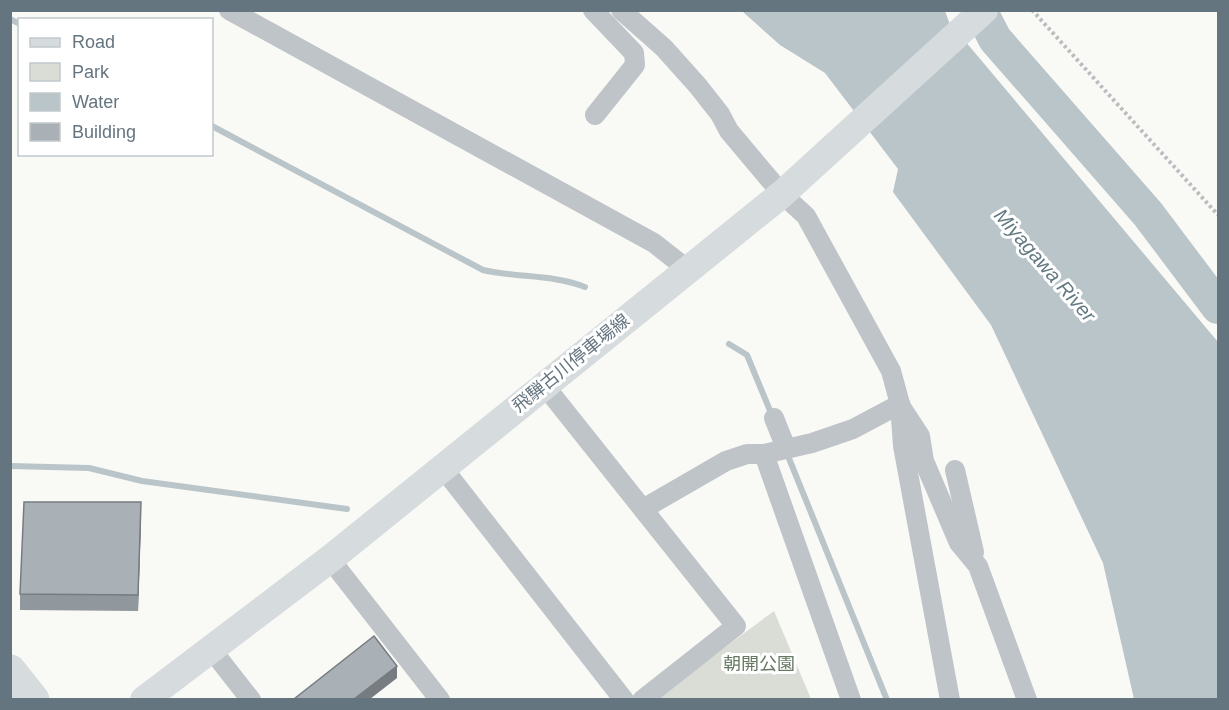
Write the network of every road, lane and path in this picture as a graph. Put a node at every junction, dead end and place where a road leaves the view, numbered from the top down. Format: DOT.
graph roads {
  1 [pos="229,10"];
  2 [pos="593,10"];
  3 [pos="621,10"];
  4 [pos="984,10"];
  5 [pos="1032,10"];
  6 [pos="595,115"];
  7 [pos="787,189"];
  8 [pos="1218,215"];
  9 [pos="687,269"];
  10 [pos="544,385"];
  11 [pos="900,404"];
  12 [pos="774,418"];
  13 [pos="786,448"];
  14 [pos="764,454"];
  15 [pos="442,467"];
  16 [pos="954,470"];
  17 [pos="643,509"];
  18 [pos="330,559"];
  19 [pos="978,566"];
  20 [pos="211,649"];
  21 [pos="10,671"];
  22 [pos="33,699"];
  23 [pos="144,699"];
  24 [pos="251,699"];
  25 [pos="440,699"];
  26 [pos="624,699"];
  27 [pos="642,699"];
  28 [pos="851,699"];
  29 [pos="950,699"];
  30 [pos="1027,699"];
  1 -- 9 [label="street"];
  2 -- 6 [label="street"];
  3 -- 7 [label="street"];
  4 -- 7 [label="main road, 飛騨古川停車場線"];
  5 -- 8 [label="path"];
  7 -- 9 [label="main road, 飛騨古川停車場線"];
  7 -- 11 [label="street"];
  9 -- 10 [label="main road, 飛騨古川停車場線"];
  10 -- 15 [label="main road, 飛騨古川停車場線"];
  10 -- 17 [label="street"];
  11 -- 13 [label="street"];
  11 -- 19 [label="street"];
  11 -- 29 [label="street"];
  12 -- 13 [label="street"];
  13 -- 14 [label="street"];
  14 -- 17 [label="street"];
  14 -- 28 [label="street"];
  15 -- 18 [label="main road, 飛騨古川停車場線"];
  15 -- 26 [label="street"];
  16 -- 19 [label="street"];
  17 -- 27 [label="street"];
  18 -- 20 [label="main road, 飛騨古川停車場線"];
  18 -- 25 [label="street"];
  19 -- 30 [label="street"];
  20 -- 23 [label="main road, 飛騨古川停車場線"];
  20 -- 24 [label="street"];
  21 -- 22 [label="highway"];
}
